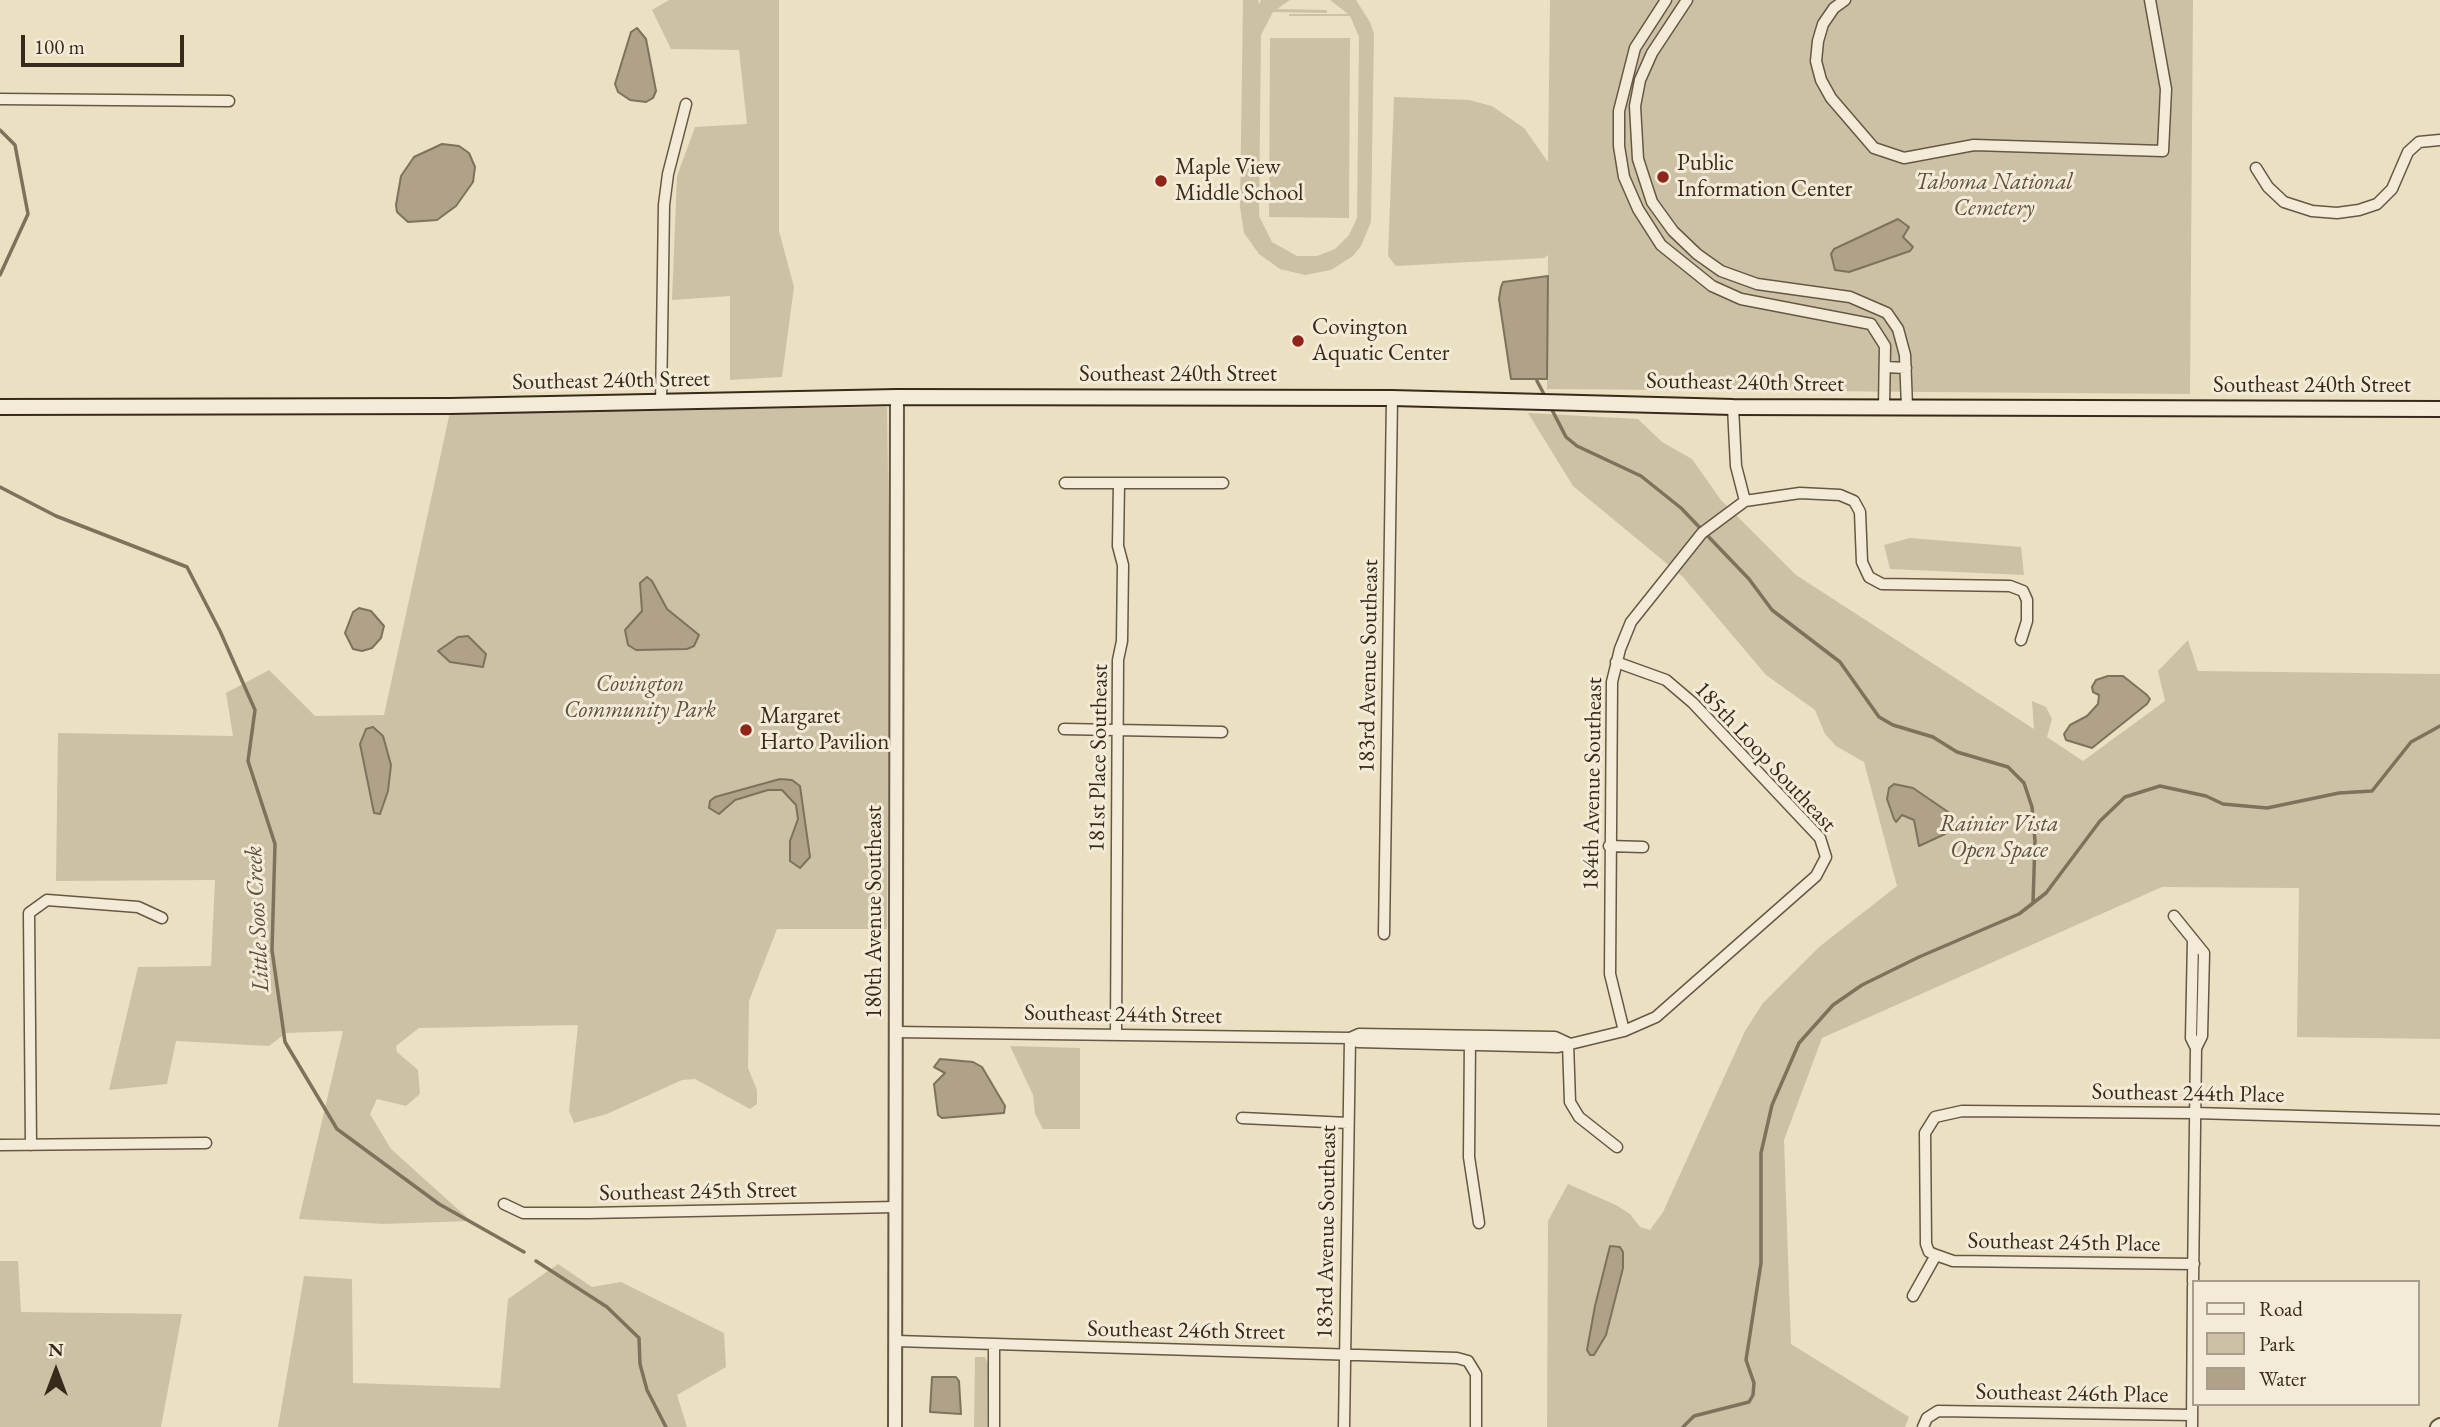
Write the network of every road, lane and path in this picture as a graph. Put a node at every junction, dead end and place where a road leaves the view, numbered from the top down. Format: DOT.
graph roads {
  1 [pos="1666,0"];
  2 [pos="1687,0"];
  3 [pos="1845,0"];
  4 [pos="2150,0"];
  5 [pos="0,99"];
  6 [pos="229,101"];
  7 [pos="686,104"];
  8 [pos="2440,140"];
  9 [pos="2256,168"];
  10 [pos="1804,292"];
  11 [pos="1803,311"];
  12 [pos="1885,367"];
  13 [pos="1906,368"];
  14 [pos="897,397"];
  15 [pos="1392,398"];
  16 [pos="661,403"];
  17 [pos="0,407"];
  18 [pos="1733,407"];
  19 [pos="1884,407"];
  20 [pos="1907,407"];
  21 [pos="2440,409"];
  22 [pos="1065,483"];
  23 [pos="1119,483"];
  24 [pos="1223,483"];
  25 [pos="1745,501"];
  26 [pos="2021,640"];
  27 [pos="1616,662"];
  28 [pos="1064,729"];
  29 [pos="1119,730"];
  30 [pos="1222,732"];
  31 [pos="1609,846"];
  32 [pos="1643,847"];
  33 [pos="2174,916"];
  34 [pos="162,918"];
  35 [pos="1384,934"];
  36 [pos="1623,1031"];
  37 [pos="895,1032"];
  38 [pos="1115,1034"];
  39 [pos="1350,1038"];
  40 [pos="1469,1040"];
  41 [pos="1568,1043"];
  42 [pos="2195,1113"];
  43 [pos="1242,1118"];
  44 [pos="2440,1120"];
  45 [pos="1348,1123"];
  46 [pos="206,1143"];
  47 [pos="31,1145"];
  48 [pos="0,1146"];
  49 [pos="1617,1147"];
  50 [pos="504,1204"];
  51 [pos="896,1207"];
  52 [pos="1479,1223"];
  53 [pos="1936,1255"];
  54 [pos="2193,1264"];
  55 [pos="2193,1280"];
  56 [pos="1913,1296"];
  57 [pos="896,1341"];
  58 [pos="994,1346"];
  59 [pos="1344,1354"];
  60 [pos="2192,1406"];
  61 [pos="2192,1415"];
  62 [pos="895,1427"];
  63 [pos="994,1427"];
  64 [pos="1344,1427"];
  65 [pos="1476,1427"];
  66 [pos="1923,1427"];
  67 [pos="2192,1427"];
  1 -- 11 [label="street"];
  2 -- 10 [label="street"];
  3 -- 4 [label="street"];
  5 -- 6 [label="street"];
  7 -- 16 [label="street"];
  8 -- 9 [label="street"];
  10 -- 11 [label="street"];
  10 -- 13 [label="street"];
  11 -- 12 [label="street"];
  12 -- 13 [label="street"];
  12 -- 19 [label="street"];
  13 -- 20 [label="street"];
  14 -- 15 [label="main road, Southeast 240th Street"];
  14 -- 16 [label="main road, Southeast 240th Street"];
  14 -- 37 [label="street, 180th Avenue Southeast"];
  15 -- 18 [label="main road, Southeast 240th Street"];
  15 -- 35 [label="street, 183rd Avenue Southeast"];
  16 -- 17 [label="main road, Southeast 240th Street"];
  18 -- 19 [label="main road, Southeast 240th Street"];
  18 -- 25 [label="street"];
  19 -- 20 [label="main road, Southeast 240th Street"];
  20 -- 21 [label="main road, Southeast 240th Street"];
  22 -- 23 [label="street"];
  23 -- 24 [label="street"];
  23 -- 29 [label="street, 181st Place Southeast"];
  25 -- 26 [label="street"];
  25 -- 27 [label="street, 184th Avenue Southeast"];
  27 -- 31 [label="street, 184th Avenue Southeast"];
  27 -- 36 [label="street, 185th Loop Southeast"];
  28 -- 29 [label="street"];
  29 -- 30 [label="street"];
  29 -- 38 [label="street, 181st Place Southeast"];
  31 -- 32 [label="street"];
  31 -- 36 [label="street, 184th Avenue Southeast"];
  33 -- 42 [label="street"];
  34 -- 47 [label="street"];
  36 -- 41 [label="street, Southeast 244th Street"];
  37 -- 38 [label="street, Southeast 244th Street"];
  37 -- 51 [label="street, 180th Avenue Southeast"];
  38 -- 39 [label="street, Southeast 244th Street"];
  39 -- 40 [label="street, Southeast 244th Street"];
  39 -- 45 [label="street, 183rd Avenue Southeast"];
  40 -- 41 [label="street, Southeast 244th Street"];
  40 -- 52 [label="street"];
  41 -- 49 [label="street"];
  42 -- 44 [label="street, Southeast 244th Place"];
  42 -- 53 [label="street, Southeast 244th Place"];
  42 -- 54 [label="street"];
  43 -- 45 [label="street"];
  45 -- 59 [label="street, 183rd Avenue Southeast"];
  46 -- 47 [label="street"];
  47 -- 48 [label="street"];
  50 -- 51 [label="street, Southeast 245th Street"];
  51 -- 57 [label="street, 180th Avenue Southeast"];
  53 -- 54 [label="street, Southeast 245th Place"];
  53 -- 56 [label="street"];
  54 -- 55 [label="street"];
  57 -- 58 [label="street, Southeast 246th Street"];
  57 -- 62 [label="street, 180th Avenue Southeast"];
  58 -- 59 [label="street, Southeast 246th Street"];
  58 -- 63 [label="street"];
  59 -- 64 [label="street, 183rd Avenue Southeast"];
  59 -- 65 [label="street, Southeast 246th Street"];
  60 -- 61 [label="street"];
  61 -- 66 [label="street, Southeast 246th Place"];
  61 -- 67 [label="street"];
}
